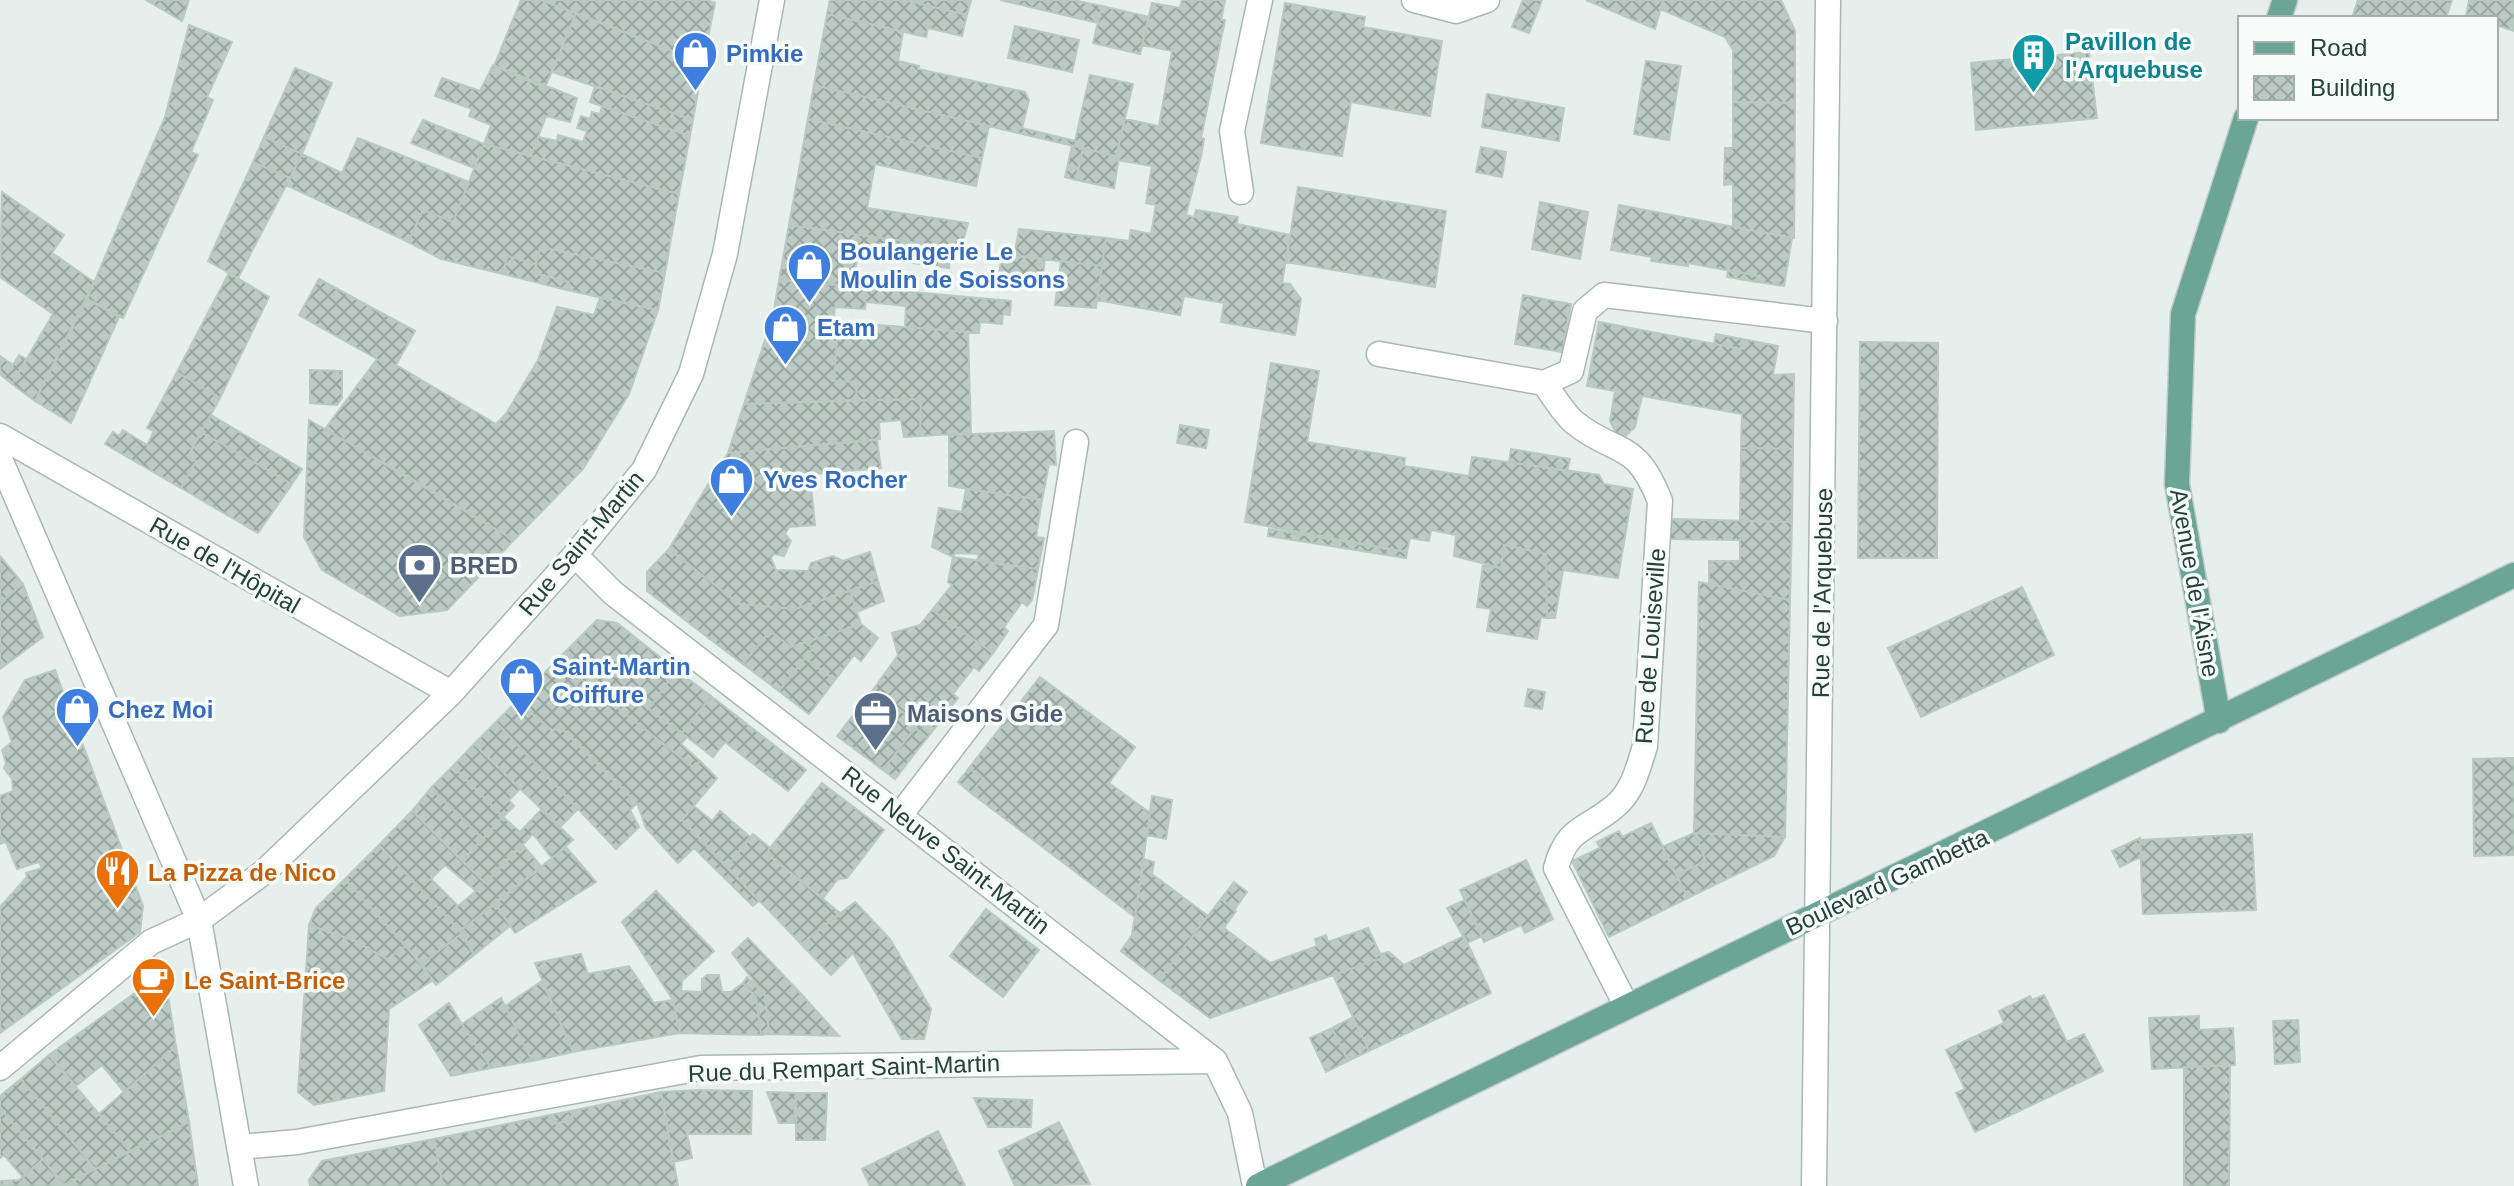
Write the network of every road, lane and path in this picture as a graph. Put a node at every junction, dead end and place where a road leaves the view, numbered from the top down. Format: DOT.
graph roads {
  1 [pos="772,0"];
  2 [pos="1260,0"];
  3 [pos="1414,0"];
  4 [pos="1487,0"];
  5 [pos="1828,0"];
  6 [pos="2245,120"];
  7 [pos="1241,192"];
  8 [pos="1825,321"];
  9 [pos="1379,354"];
  10 [pos="1544,383"];
  11 [pos="0,436"];
  12 [pos="1076,442"];
  13 [pos="0,459"];
  14 [pos="575,555"];
  15 [pos="2514,575"];
  16 [pos="451,693"];
  17 [pos="2219,721"];
  18 [pos="901,814"];
  19 [pos="1818,914"];
  20 [pos="199,920"];
  21 [pos="1626,1005"];
  22 [pos="1215,1061"];
  23 [pos="0,1068"];
  24 [pos="239,1147"];
  25 [pos="246,1186"];
  26 [pos="1257,1186"];
  27 [pos="1814,1186"];
  1 -- 14 [label="street, Rue Saint-Martin"];
  2 -- 7 [label="street"];
  3 -- 4 [label="street"];
  5 -- 8 [label="street, Rue de l'Arquebuse"];
  6 -- 17 [label="main road, Avenue de l'Aisne"];
  8 -- 10 [label="street"];
  8 -- 19 [label="street, Rue de l'Arquebuse"];
  9 -- 10 [label="street"];
  10 -- 21 [label="street, Rue de Louiseville"];
  11 -- 16 [label="street, Rue de l'Hôpital"];
  12 -- 18 [label="street"];
  13 -- 20 [label="street"];
  14 -- 16 [label="street, Rue Saint-Martin"];
  14 -- 18 [label="street, Rue Neuve Saint-Martin"];
  15 -- 17 [label="main road, Boulevard Gambetta"];
  16 -- 20 [label="street, Rue Saint-Martin"];
  17 -- 19 [label="main road, Boulevard Gambetta"];
  18 -- 22 [label="street, Rue Neuve Saint-Martin"];
  19 -- 21 [label="main road, Boulevard Gambetta"];
  19 -- 27 [label="street, Rue de l'Arquebuse"];
  20 -- 23 [label="street, Rue Saint-Martin"];
  20 -- 24 [label="street"];
  21 -- 26 [label="main road, Boulevard Gambetta"];
  22 -- 24 [label="street, Rue du Rempart Saint-Martin"];
  22 -- 26 [label="street, Rue Neuve Saint-Martin"];
  24 -- 25 [label="street"];
}
